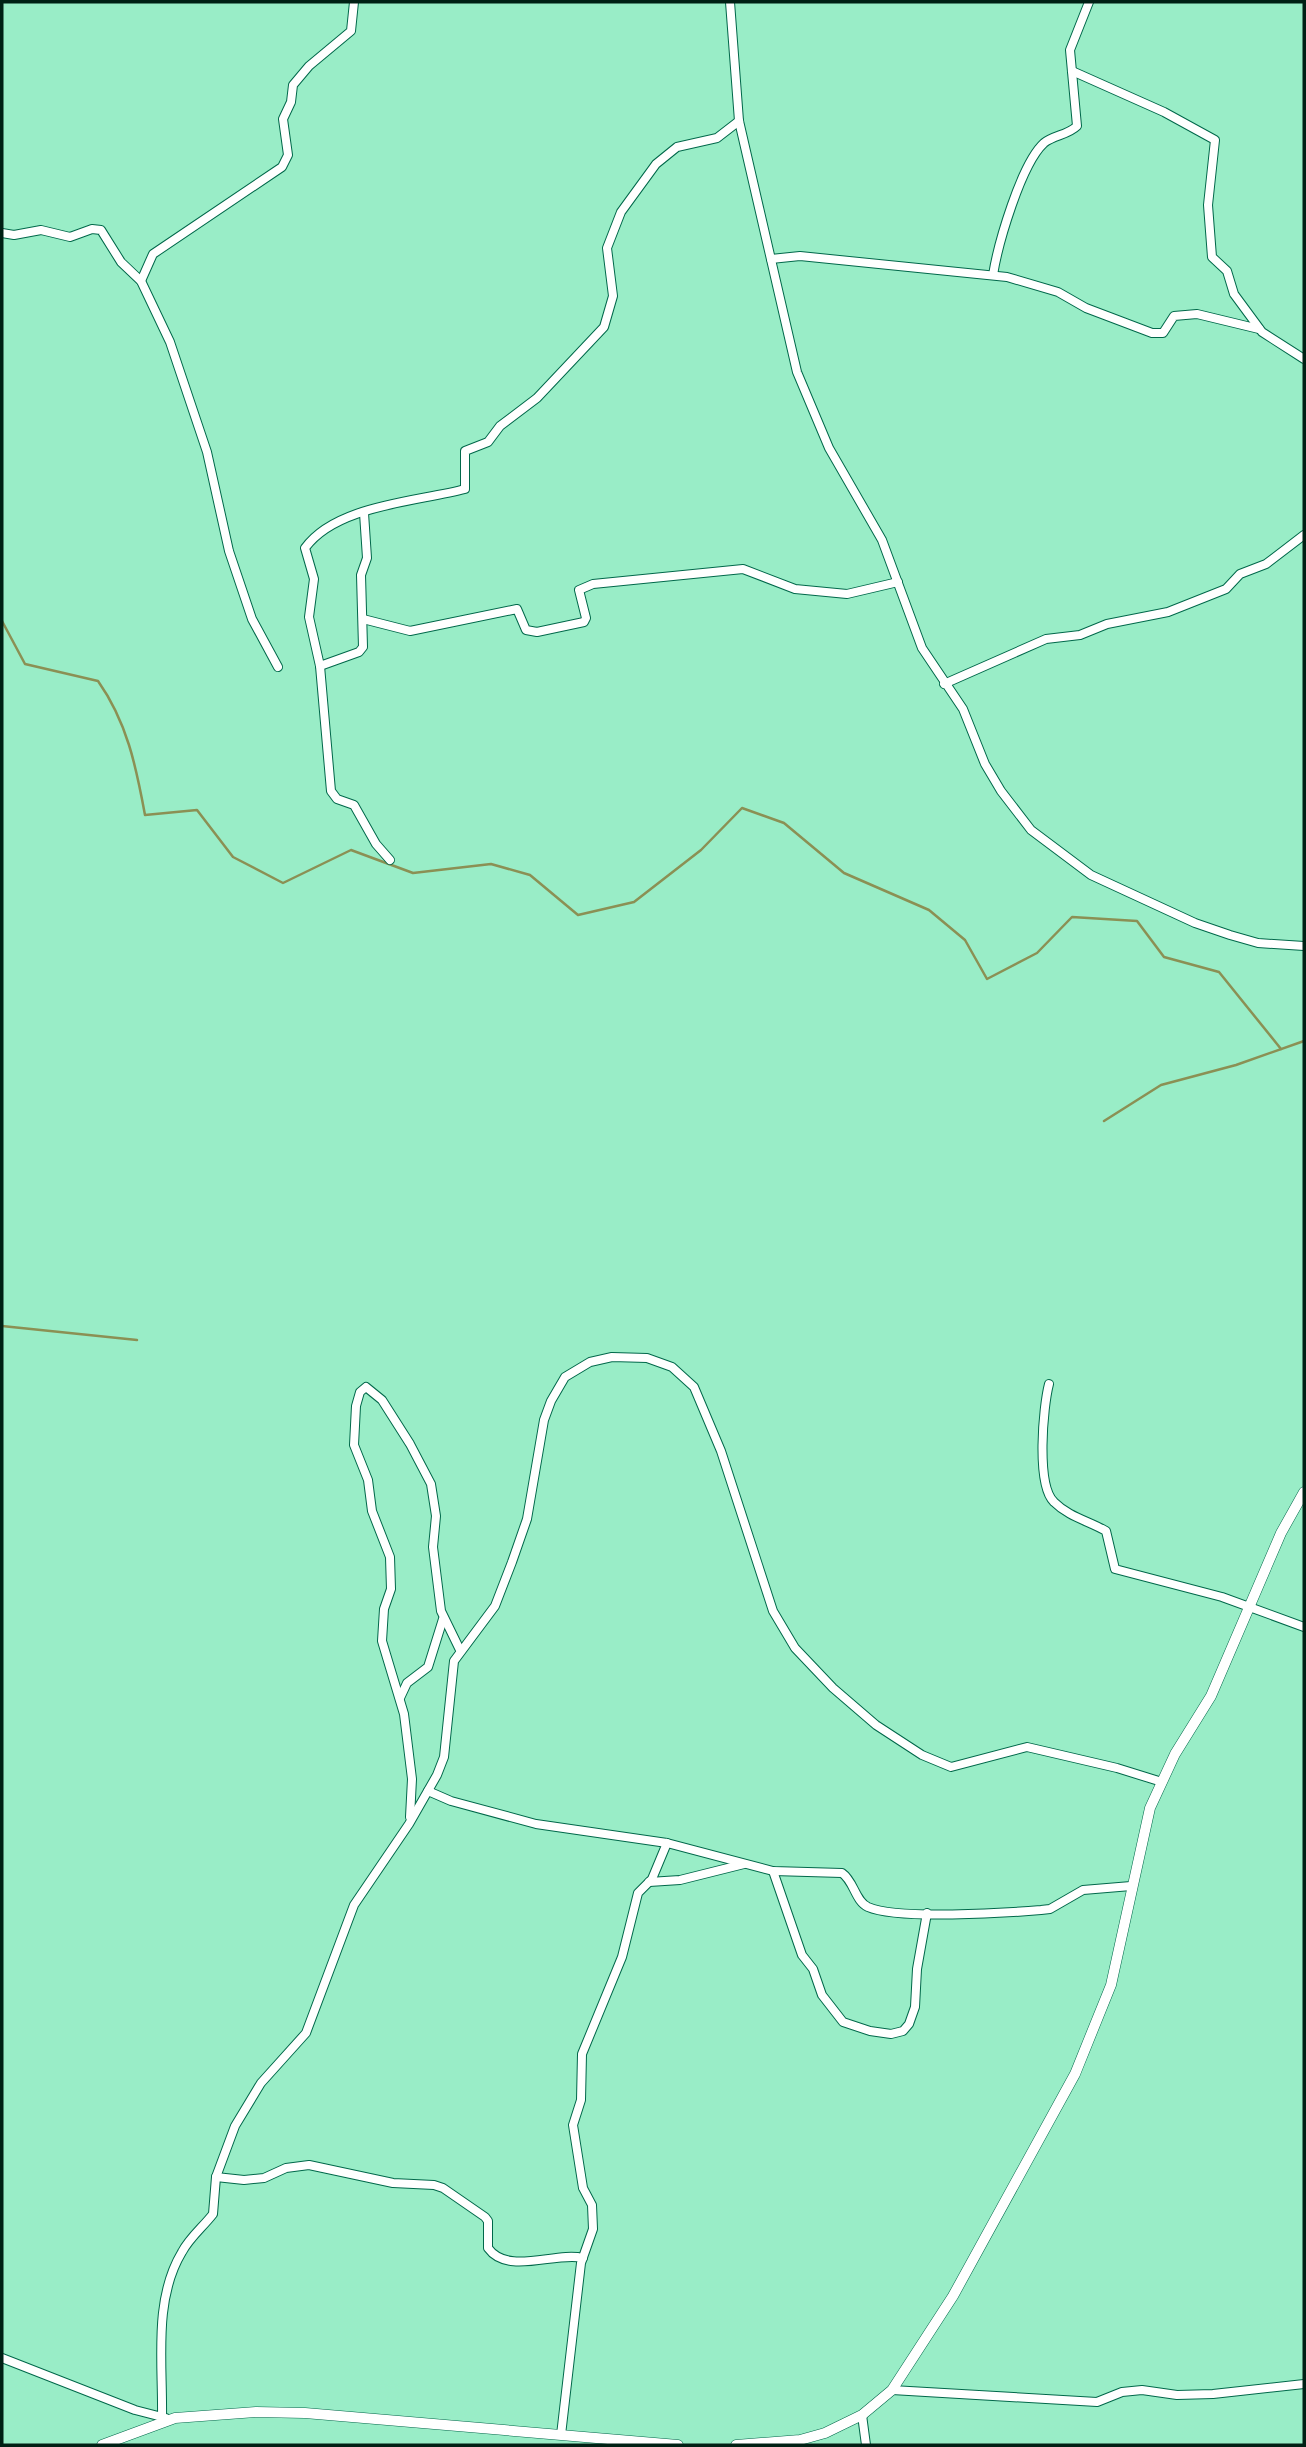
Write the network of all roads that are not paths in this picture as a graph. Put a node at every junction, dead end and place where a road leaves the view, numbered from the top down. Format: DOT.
graph roads {
  1 [pos="354,2"];
  2 [pos="730,2"];
  3 [pos="1089,2"];
  4 [pos="1072,71"];
  5 [pos="739,121"];
  6 [pos="2,233"];
  7 [pos="771,259"];
  8 [pos="993,275"];
  9 [pos="141,281"];
  10 [pos="1259,328"];
  11 [pos="1304,359"];
  12 [pos="364,513"];
  13 [pos="1304,535"];
  14 [pos="898,582"];
  15 [pos="363,619"];
  16 [pos="320,666"];
  17 [pos="278,667"];
  18 [pos="944,684"];
  19 [pos="390,860"];
  20 [pos="1304,946"];
  21 [pos="1049,1384"];
  22 [pos="1304,1492"];
  23 [pos="1249,1607"];
  24 [pos="443,1616"];
  25 [pos="1304,1627"];
  26 [pos="460,1650"];
  27 [pos="400,1698"];
  28 [pos="1162,1783"];
  29 [pos="428,1791"];
  30 [pos="409,1824"];
  31 [pos="667,1843"];
  32 [pos="744,1864"];
  33 [pos="773,1871"];
  34 [pos="649,1882"];
  35 [pos="1131,1886"];
  36 [pos="927,1913"];
  37 [pos="216,2177"];
  38 [pos="583,2258"];
  39 [pos="2,2358"];
  40 [pos="1304,2384"];
  41 [pos="892,2390"];
  42 [pos="862,2415"];
  43 [pos="167,2418"];
  44 [pos="561,2435"];
  45 [pos="102,2445"];
  46 [pos="678,2445"];
  47 [pos="736,2445"];
  48 [pos="866,2445"];
  1 -- 9 [label="street"];
  2 -- 5 [label="street"];
  3 -- 4 [label="street"];
  4 -- 8 [label="street"];
  4 -- 10 [label="street"];
  5 -- 7 [label="street"];
  5 -- 12 [label="street"];
  6 -- 9 [label="street"];
  7 -- 8 [label="street"];
  7 -- 14 [label="street"];
  8 -- 10 [label="street"];
  9 -- 17 [label="street"];
  10 -- 11 [label="street"];
  12 -- 15 [label="street"];
  12 -- 16 [label="street"];
  13 -- 18 [label="street"];
  14 -- 15 [label="street"];
  14 -- 18 [label="street"];
  15 -- 16 [label="street"];
  16 -- 19 [label="street"];
  18 -- 20 [label="street"];
  21 -- 23 [label="street"];
  22 -- 23 [label="street"];
  23 -- 25 [label="street"];
  23 -- 28 [label="street"];
  24 -- 26 [label="street"];
  24 -- 27 [label="street"];
  24 -- 27 [label="street"];
  26 -- 28 [label="street"];
  26 -- 29 [label="street"];
  27 -- 30 [label="street"];
  28 -- 35 [label="street"];
  29 -- 30 [label="street"];
  29 -- 31 [label="street"];
  30 -- 37 [label="street"];
  31 -- 32 [label="street"];
  31 -- 34 [label="street"];
  32 -- 33 [label="street"];
  32 -- 34 [label="street"];
  33 -- 36 [label="street"];
  33 -- 36 [label="street"];
  34 -- 38 [label="street"];
  35 -- 36 [label="street"];
  35 -- 41 [label="street"];
  37 -- 38 [label="street"];
  37 -- 43 [label="street"];
  38 -- 44 [label="street"];
  39 -- 43 [label="street"];
  40 -- 41 [label="street"];
  41 -- 42 [label="street"];
  42 -- 47 [label="street"];
  42 -- 48 [label="street"];
  43 -- 44 [label="street"];
  43 -- 45 [label="street"];
  44 -- 46 [label="street"];
}
